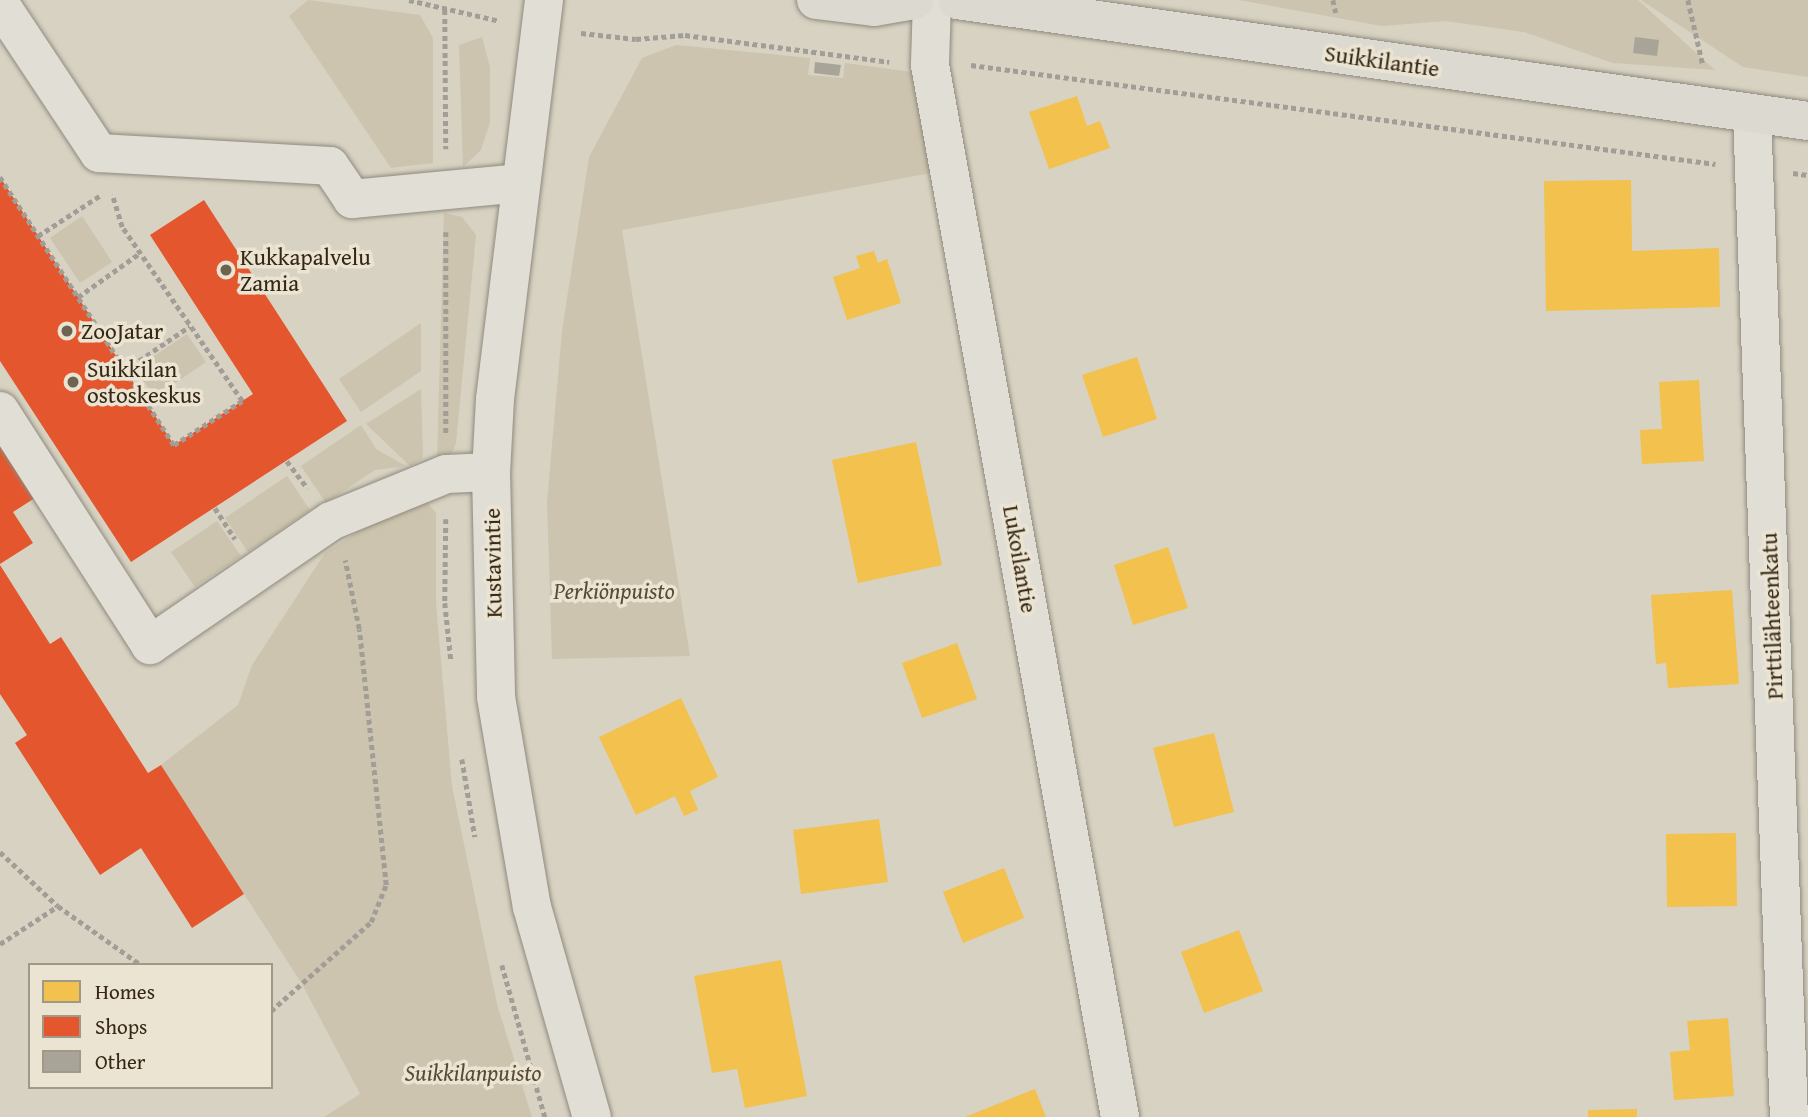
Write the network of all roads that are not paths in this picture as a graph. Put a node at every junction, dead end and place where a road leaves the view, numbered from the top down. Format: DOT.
graph roads {
  1 [pos="544,0"];
  2 [pos="816,0"];
  3 [pos="914,0"];
  4 [pos="932,0"];
  5 [pos="957,0"];
  6 [pos="0,4"];
  7 [pos="1752,114"];
  8 [pos="1808,121"];
  9 [pos="521,183"];
  10 [pos="0,411"];
  11 [pos="491,472"];
  12 [pos="592,1117"];
  13 [pos="1120,1117"];
  14 [pos="1789,1117"];
  1 -- 9 [label="street, Kustavintie"];
  2 -- 3 [label="main road"];
  4 -- 13 [label="street, Lukoilantie"];
  5 -- 7 [label="main road, Suikkilantie"];
  6 -- 9 [label="street"];
  7 -- 8 [label="main road, Suikkilantie"];
  7 -- 14 [label="street, Pirttilähteenkatu"];
  9 -- 11 [label="street, Kustavintie"];
  10 -- 11 [label="street"];
  11 -- 12 [label="street, Kustavintie"];
}
